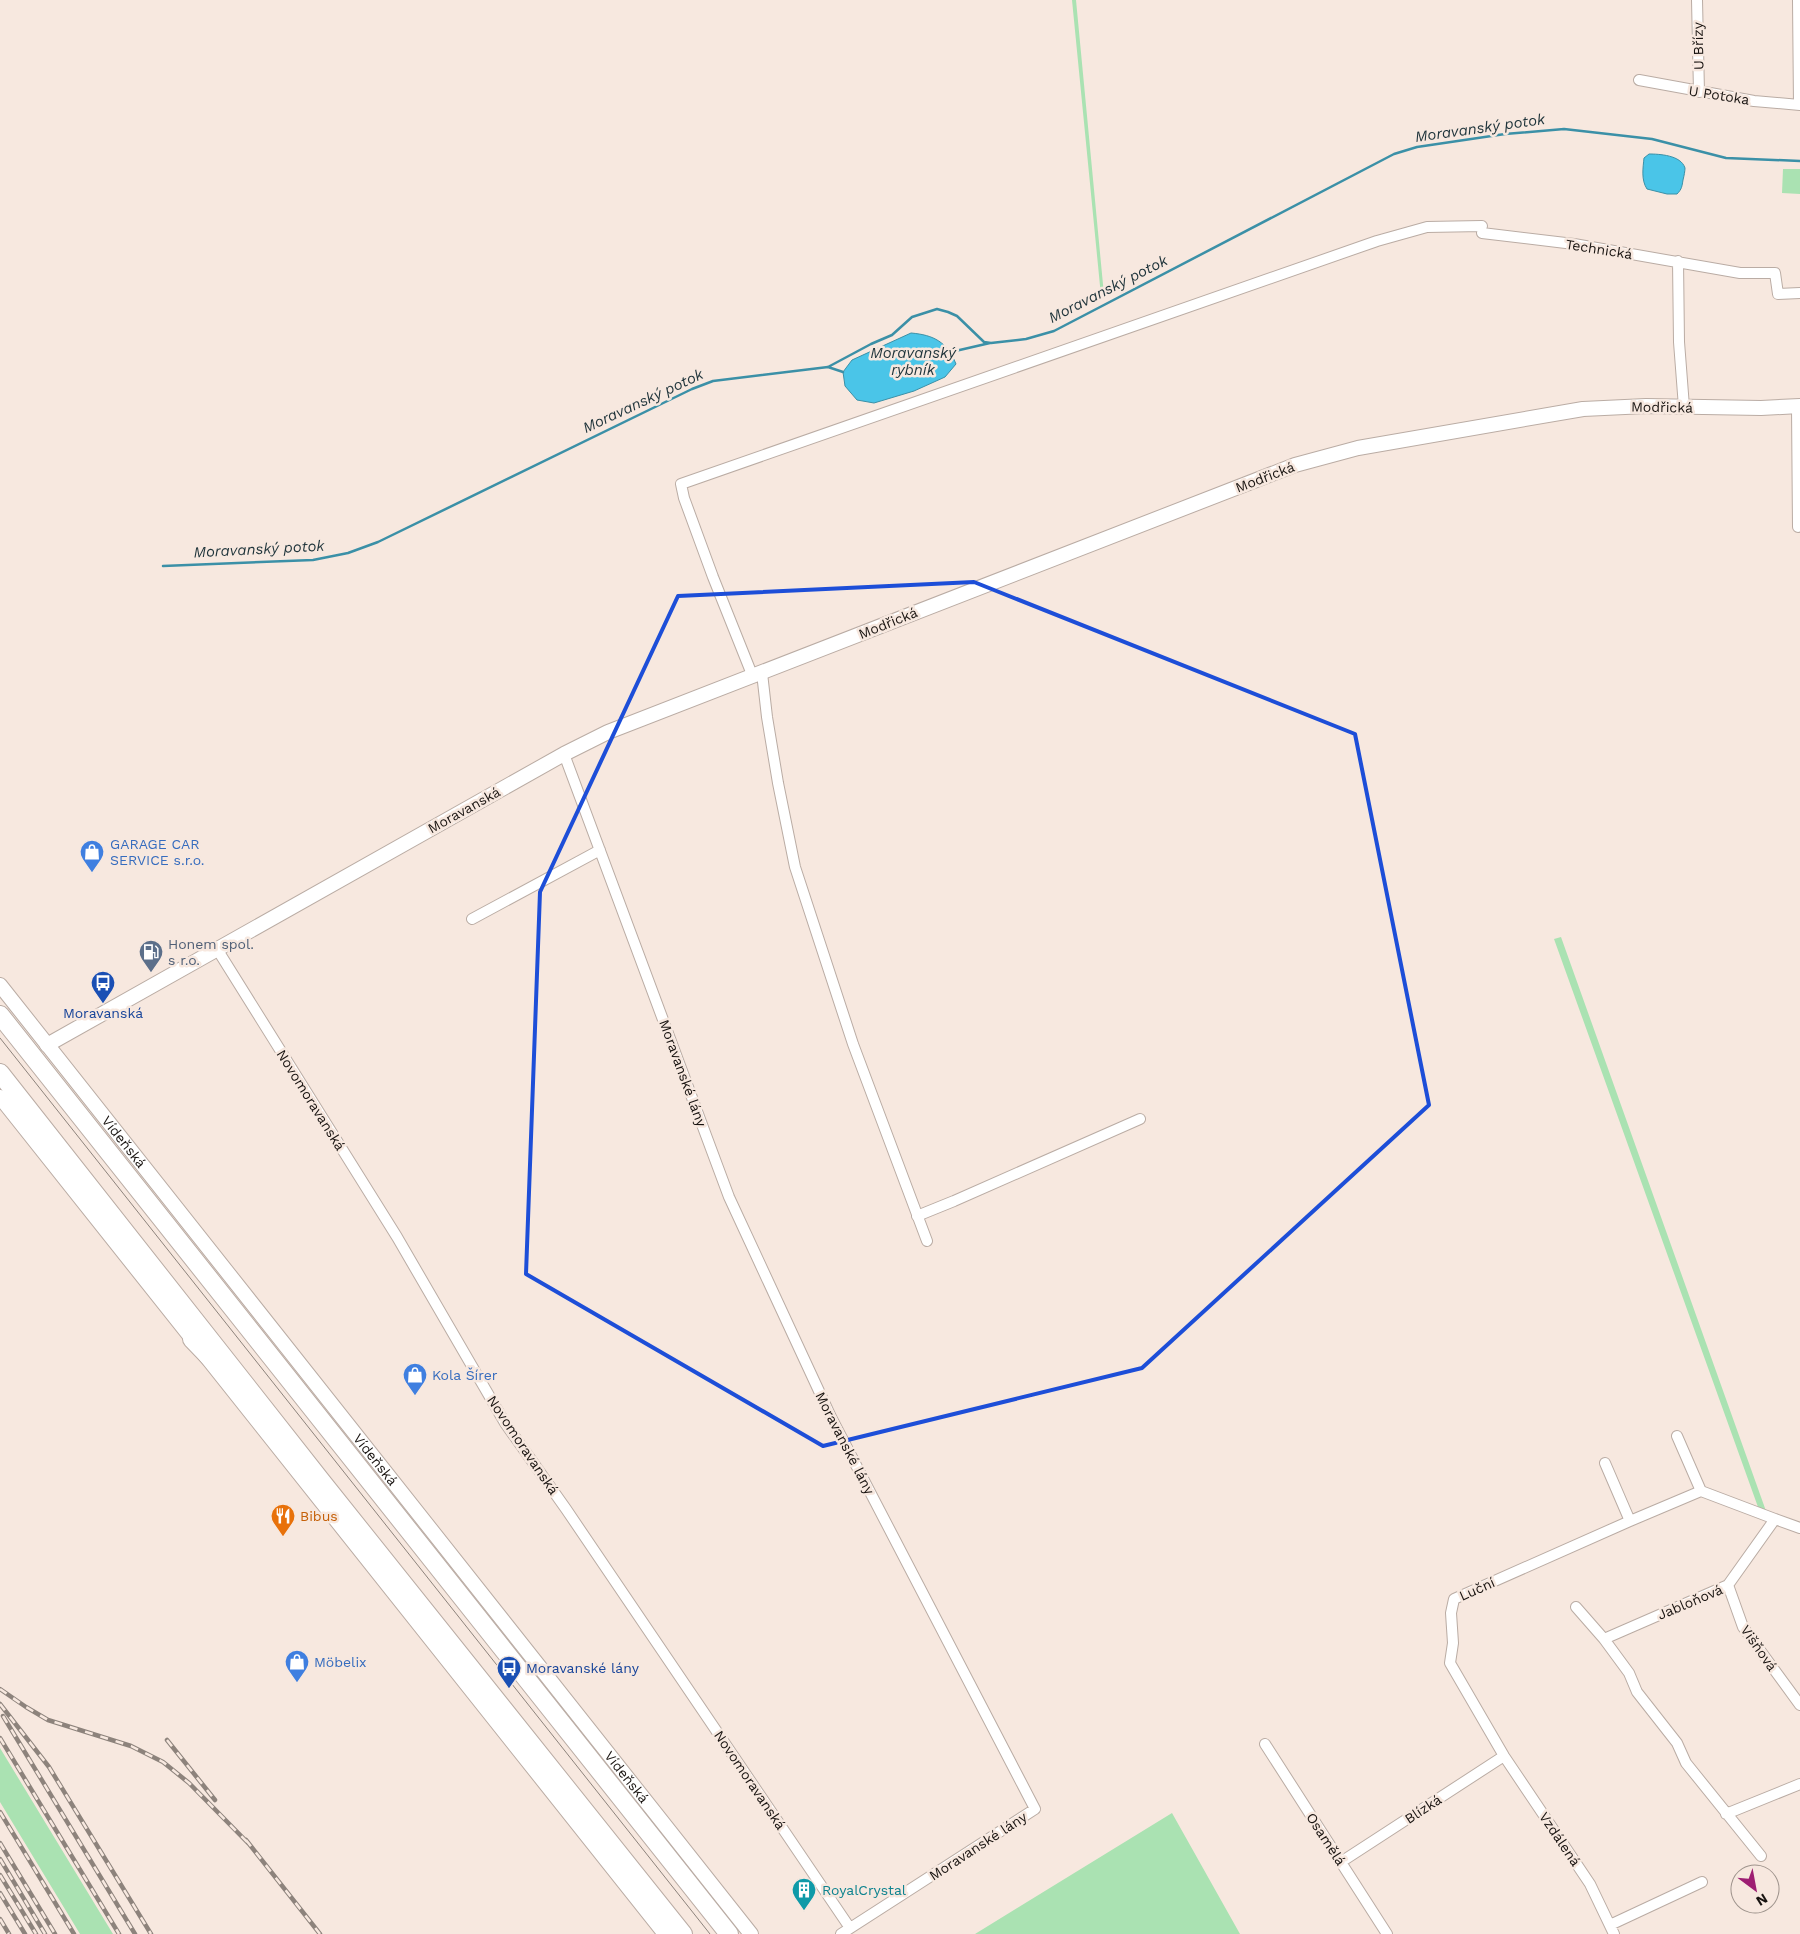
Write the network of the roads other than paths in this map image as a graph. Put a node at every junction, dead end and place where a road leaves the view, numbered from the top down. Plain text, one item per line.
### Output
1 (1697, 0) edge
2 (1798, 0) edge
3 (1639, 80) dead end
4 (1699, 92) junction
5 (1800, 105) edge
6 (1678, 261) junction
7 (1800, 293) edge
8 (1684, 407) junction
9 (1798, 407) edge
10 (1798, 527) dead end
11 (757, 675) junction
12 (564, 754) junction
13 (600, 850) junction
14 (472, 919) dead end
15 (217, 949) junction
16 (0, 986) edge
17 (0, 1015) edge
18 (47, 1045) junction
19 (0, 1073) edge
20 (0, 1097) edge
21 (1140, 1119) dead end
22 (918, 1216) junction
23 (927, 1241) dead end
24 (192, 1339) junction
25 (1677, 1436) dead end
26 (1605, 1464) dead end
27 (322, 1482) junction
28 (1701, 1492) junction
29 (1775, 1519) junction
30 (1630, 1521) junction
31 (1800, 1528) edge
32 (1728, 1585) junction
33 (1576, 1607) dead end
34 (1604, 1639) junction
35 (1800, 1705) edge
36 (1265, 1744) dead end
37 (1504, 1756) junction
38 (1800, 1784) edge
39 (1726, 1814) junction
40 (1761, 1856) dead end
41 (1341, 1862) junction
42 (1702, 1882) dead end
43 (850, 1928) junction
44 (1612, 1929) edge
45 (664, 1934) edge
46 (683, 1934) edge
47 (728, 1934) edge
48 (751, 1934) edge
49 (841, 1934) edge
50 (1387, 1934) edge

1 - 4 street, U Břízy
2 - 5 street
3 - 4 street, U Potoka
4 - 5 street, U Potoka
6 - 7 street, Technická
6 - 8 street
6 - 11 street, Technická
8 - 9 street, Modřická
8 - 11 street, Modřická
9 - 10 street, Modřická
11 - 12 street, Moravanská
11 - 22 street
12 - 13 street, Moravanské lány
12 - 15 street, Moravanská
13 - 14 street
13 - 43 street, Moravanské lány
15 - 18 street, Moravanská
15 - 43 street, Novomoravanská
16 - 18 street, Vídeňská
17 - 47 highway, Vídeňská
18 - 48 street, Vídeňská
19 - 27 highway
20 - 24 street
21 - 22 street
22 - 23 street
24 - 27 highway
24 - 45 street
25 - 28 street
26 - 30 street
27 - 46 highway
28 - 29 street
28 - 30 street, Luční
29 - 31 street
29 - 32 street, Jabloňová
30 - 37 street, Luční
32 - 34 street, Jabloňová
32 - 35 street, Višňová
33 - 34 street
34 - 39 street
36 - 41 street, Osamělá
37 - 41 street, Blízká
37 - 44 street, Vzdálená
38 - 39 street
39 - 40 street
41 - 50 street, Osamělá
42 - 44 street, Vzdálená
43 - 49 street, Moravanské lány

